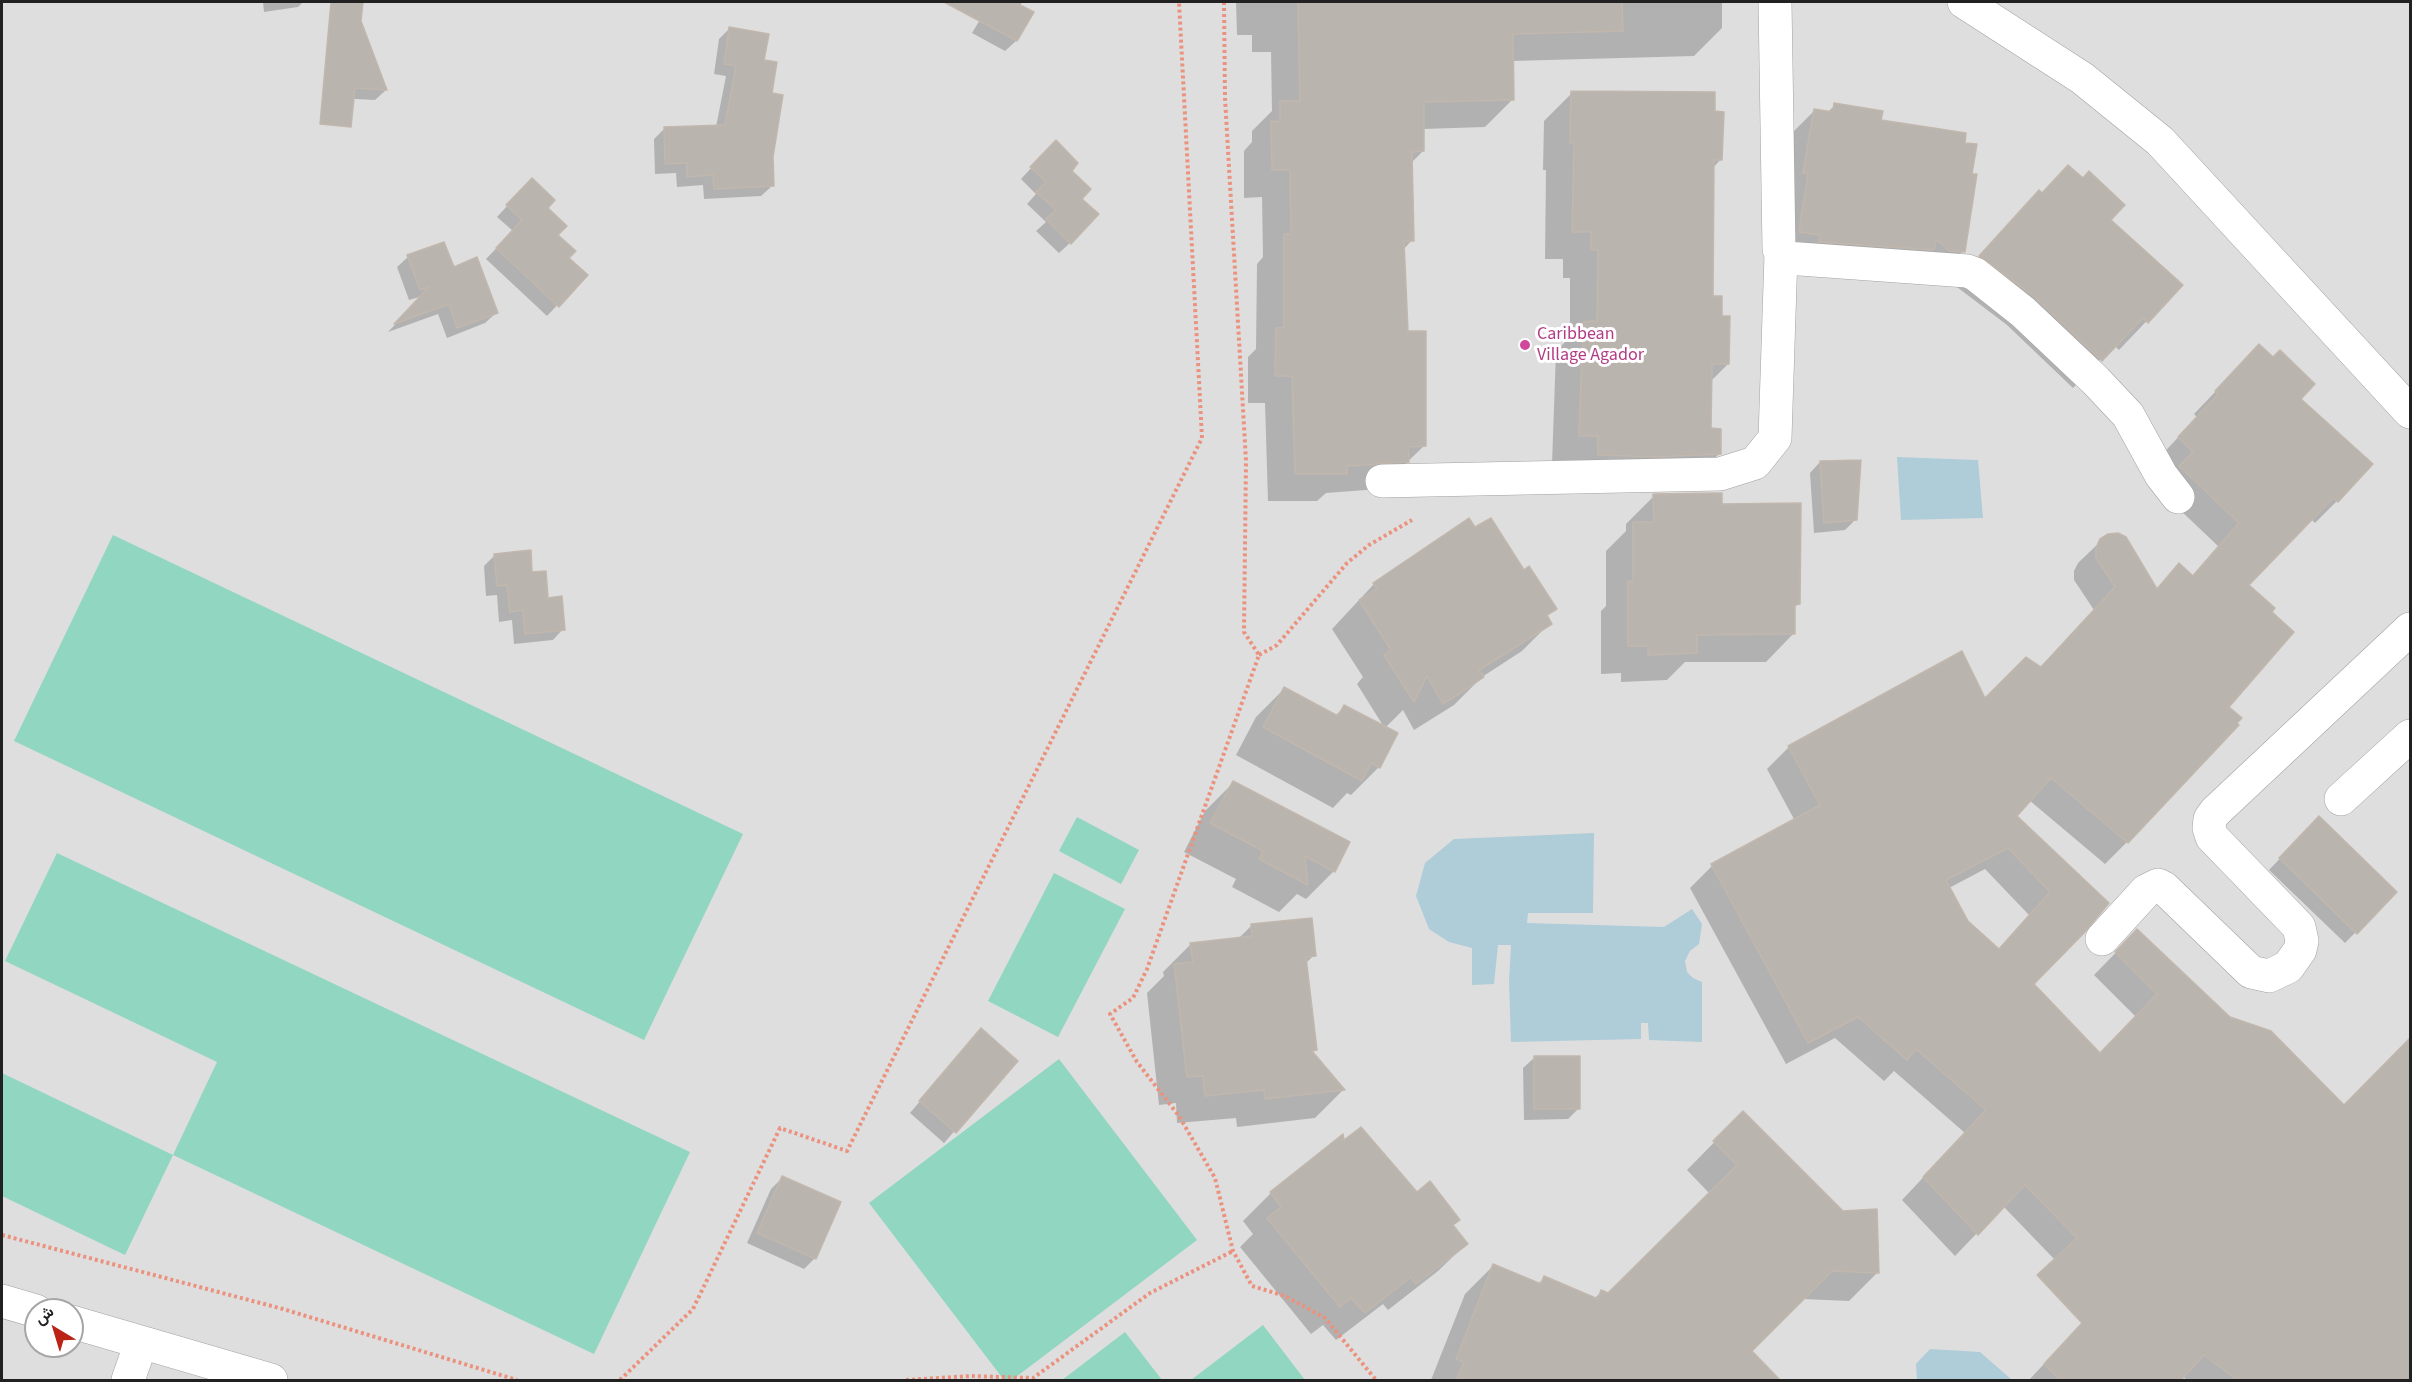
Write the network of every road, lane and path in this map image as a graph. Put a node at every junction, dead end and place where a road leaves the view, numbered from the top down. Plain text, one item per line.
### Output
1 (1179, 2) edge
2 (1224, 2) edge
3 (1775, 2) edge
4 (1964, 2) edge
5 (1781, 254) junction
6 (2410, 411) edge
7 (1382, 481) dead end
8 (2178, 497) dead end
9 (1417, 518) dead end
10 (2410, 629) edge
11 (1259, 655) junction
12 (2410, 736) edge
13 (2341, 799) dead end
14 (2102, 939) dead end
15 (2, 1235) edge
16 (1233, 1251) junction
17 (2, 1301) edge
18 (24, 1307) edge
19 (84, 1326) edge
20 (141, 1343) junction
21 (128, 1380) edge
22 (271, 1380) edge
23 (517, 1380) edge
24 (620, 1380) edge
25 (906, 1380) edge
26 (1376, 1380) edge

1 - 24 path
2 - 11 path
3 - 5 street
4 - 6 street
5 - 7 street
5 - 8 street
9 - 11 path
10 - 14 street
11 - 16 path
12 - 13 street
15 - 23 path
16 - 25 path
16 - 26 path
17 - 18 street
19 - 20 street
20 - 21 street
20 - 22 street

